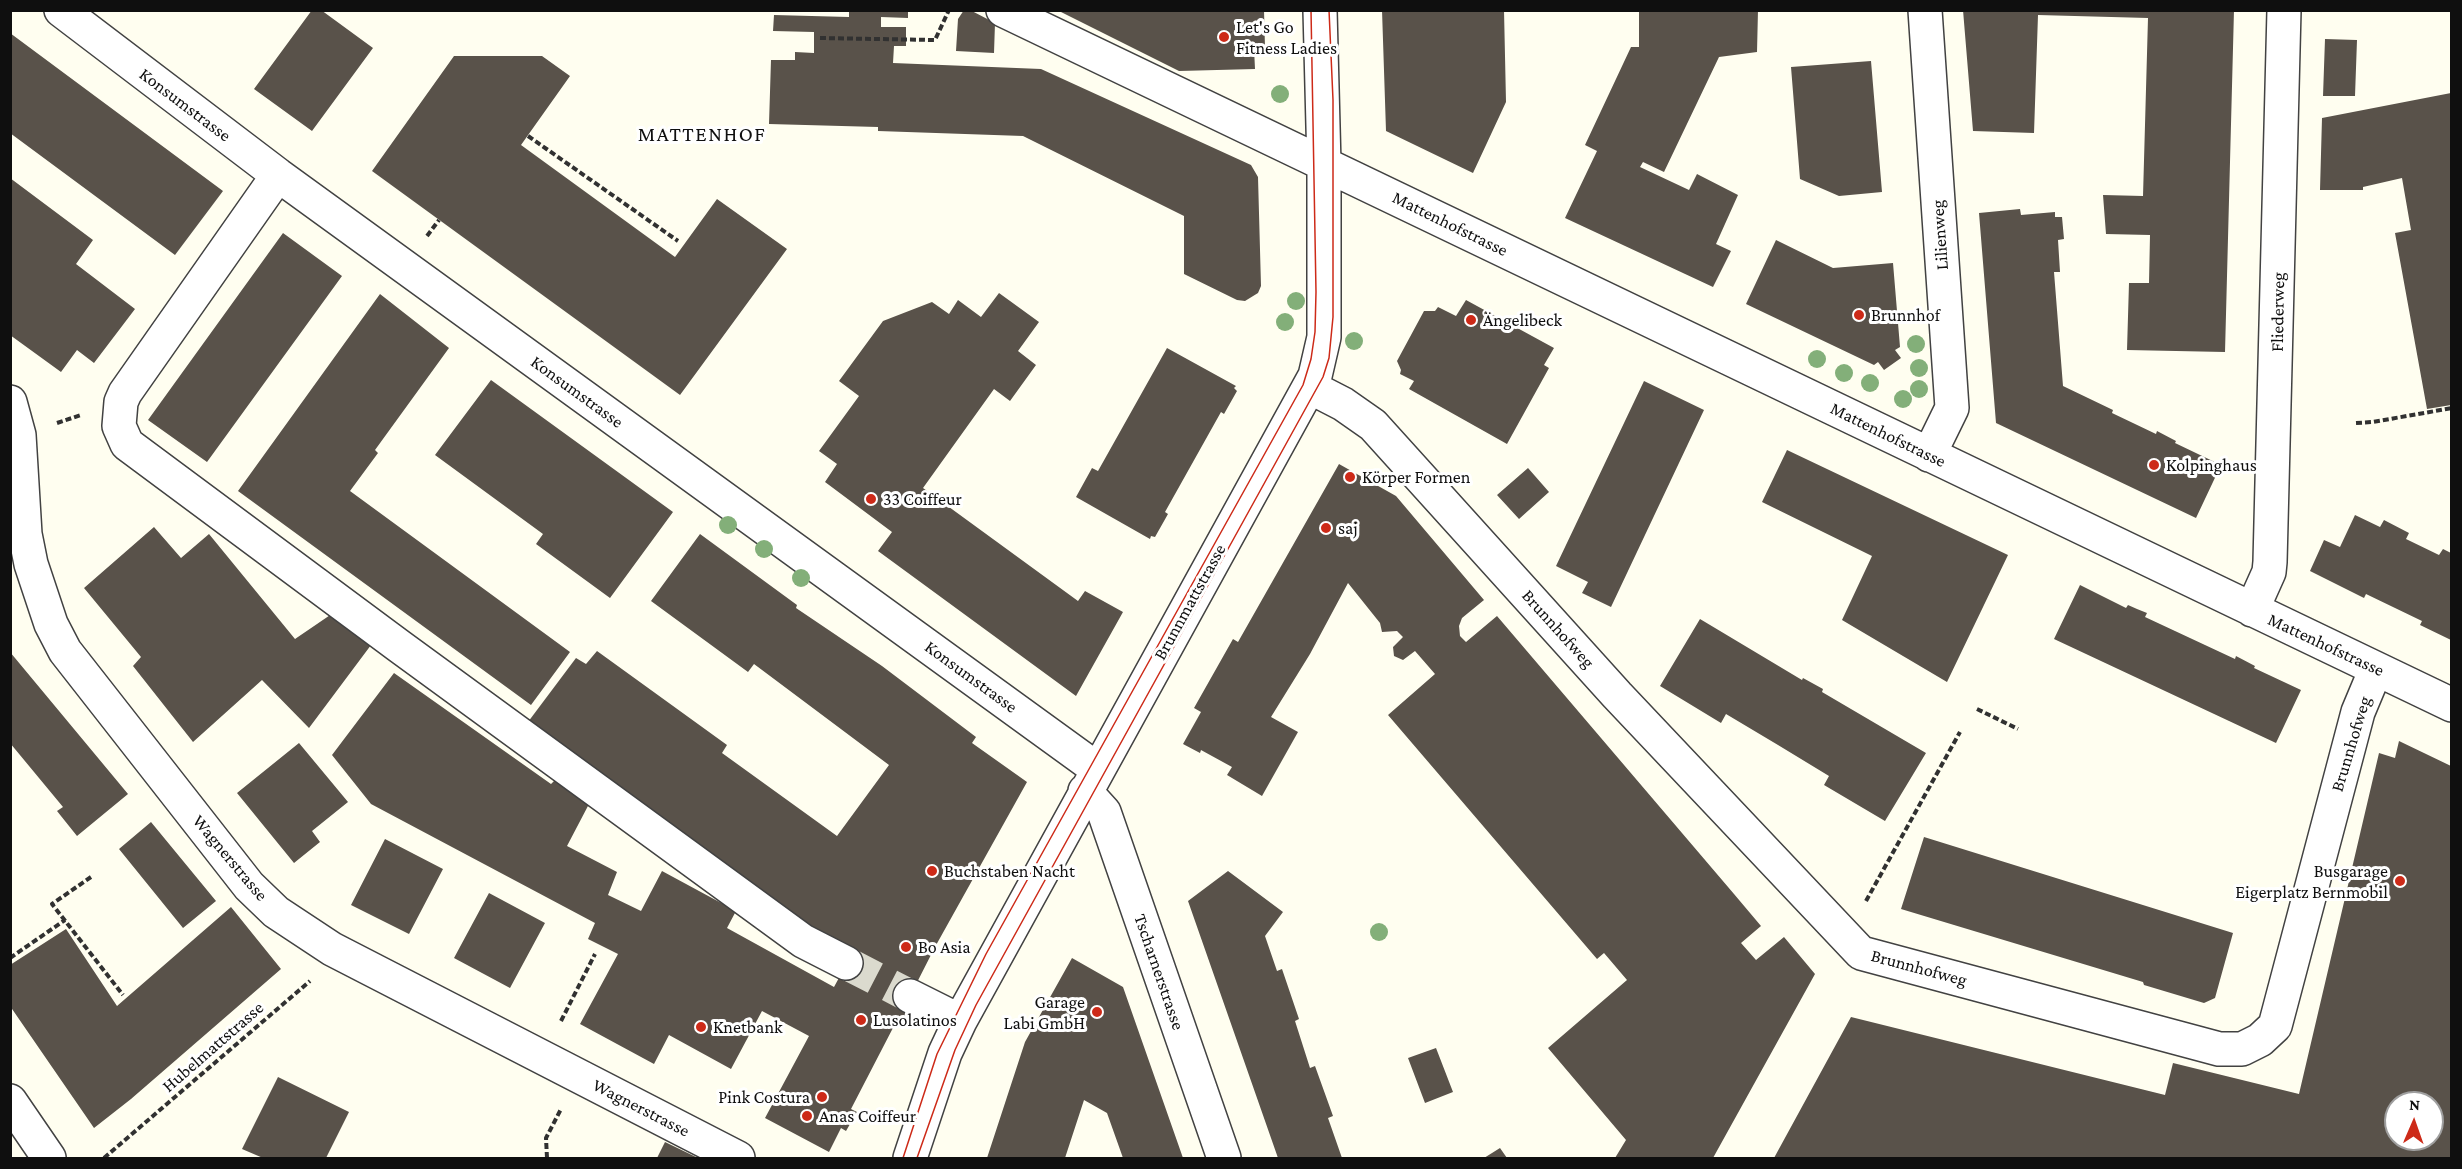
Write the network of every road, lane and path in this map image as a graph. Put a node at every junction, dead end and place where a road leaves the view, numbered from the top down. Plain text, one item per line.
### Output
1 (61, 10) edge
2 (949, 10) edge
3 (1004, 10) edge
4 (1320, 10) edge
5 (1925, 10) edge
6 (2284, 10) edge
7 (820, 38) dead end
8 (528, 136) dead end
9 (1324, 165) junction
10 (278, 175) junction
11 (678, 241) dead end
12 (1310, 387) junction
13 (10, 402) edge
14 (2451, 408) edge
15 (78, 418) dead end
16 (2356, 423) dead end
17 (49, 425) dead end
18 (1929, 455) junction
19 (2252, 610) junction
20 (2376, 669) junction
21 (2451, 705) edge
22 (1977, 710) dead end
23 (2018, 729) dead end
24 (1960, 732) dead end
25 (1091, 780) junction
26 (91, 877) dead end
27 (65, 920) junction
28 (1848, 939) junction
29 (332, 949) junction
30 (595, 954) dead end
31 (10, 958) edge
32 (846, 963) tunnel mouth
33 (123, 995) dead end
34 (910, 996) tunnel mouth
35 (960, 1021) junction
36 (568, 1024) dead end
37 (579, 1076) junction
38 (10, 1101) edge
39 (49, 1158) edge
40 (104, 1158) edge
41 (547, 1158) edge
42 (738, 1158) edge
43 (910, 1158) edge
44 (1224, 1158) edge

1 - 10 street, Konsumstrasse
2 - 7 path
3 - 9 street, Mattenhofstrasse
4 - 9 street, Brunnmattstrasse
5 - 18 street, Lilienweg
6 - 19 street, Fliederweg
8 - 11 path
9 - 12 street, Brunnmattstrasse
9 - 18 street, Mattenhofstrasse
10 - 25 street, Konsumstrasse
10 - 32 street
12 - 25 street, Brunnmattstrasse
12 - 28 street, Brunnhofweg
13 - 29 street, Wagnerstrasse
14 - 16 path
15 - 17 path
18 - 19 street, Mattenhofstrasse
19 - 20 street, Mattenhofstrasse
20 - 21 street, Mattenhofstrasse
20 - 28 street, Brunnhofweg
22 - 23 path
24 - 28 path
25 - 35 street, Brunnmattstrasse
25 - 44 street, Tscharnerstrasse
26 - 27 path
27 - 31 path
27 - 33 path
29 - 37 street, Wagnerstrasse
29 - 40 path, Hubelmattstrasse
30 - 36 path
34 - 35 street
35 - 43 street, Brunnmattstrasse
37 - 41 path
37 - 42 street, Wagnerstrasse
38 - 39 street

